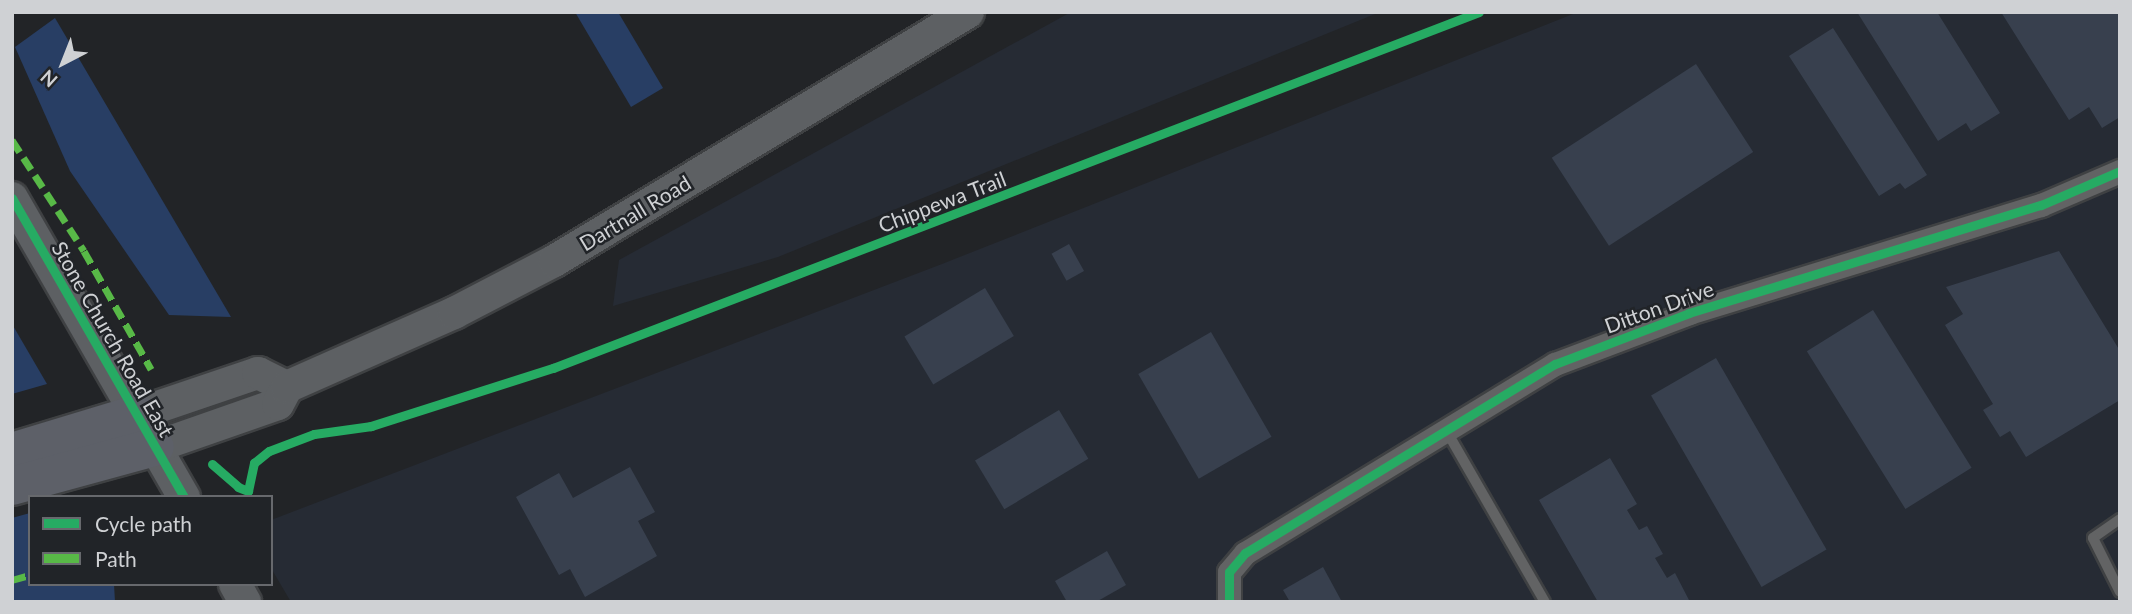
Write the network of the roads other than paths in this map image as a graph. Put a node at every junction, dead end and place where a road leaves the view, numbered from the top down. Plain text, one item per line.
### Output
1 (968, 12) edge
2 (2120, 171) edge
3 (12, 198) edge
4 (287, 387) junction
5 (137, 414) junction
6 (1446, 430) junction
7 (155, 447) junction
8 (12, 452) edge
9 (12, 486) edge
10 (183, 495) edge
11 (2120, 519) edge
12 (236, 586) edge
13 (2120, 592) edge
14 (245, 602) edge
15 (1229, 602) edge
16 (1545, 602) edge

1 - 4 street, Dartnall Road
2 - 6 street, Ditton Drive
3 - 5 street, Stone Church Road East
4 - 5 street
4 - 7 street, Dartnall Road
5 - 7 street, Stone Church Road East
5 - 8 highway
6 - 15 street, Ditton Drive
6 - 16 lane
7 - 9 highway
7 - 10 street, Stone Church Road East
11 - 13 lane
12 - 14 street

